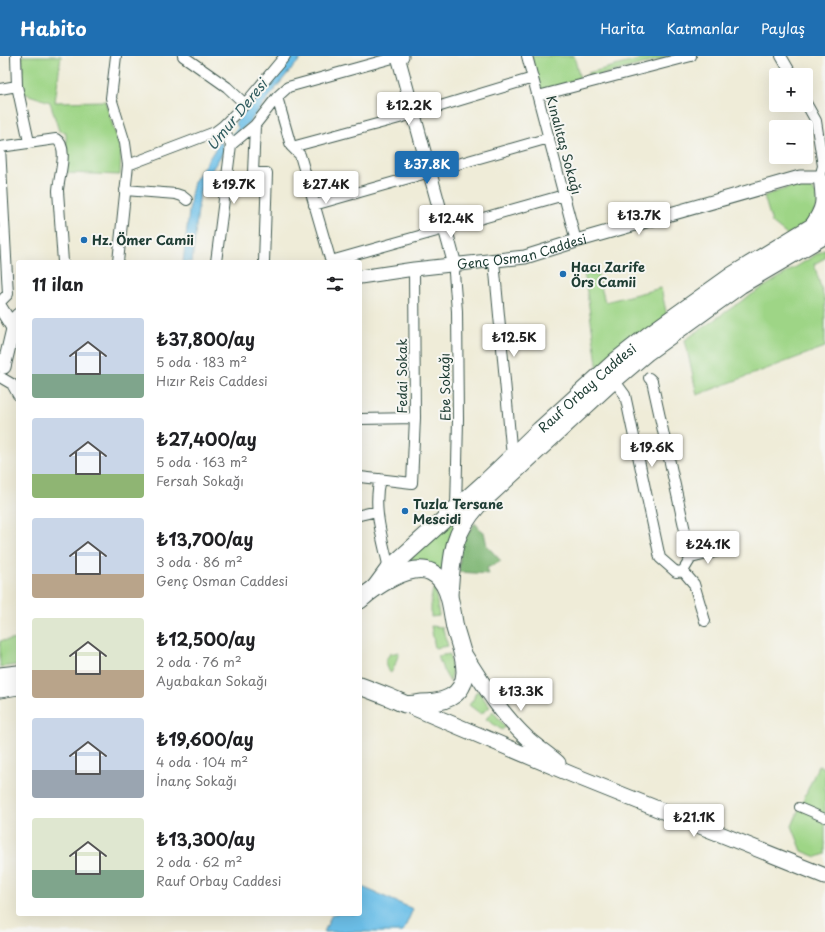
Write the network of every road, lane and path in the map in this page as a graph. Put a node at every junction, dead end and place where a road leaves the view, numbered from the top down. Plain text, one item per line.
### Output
1 (16, 56) edge
2 (116, 56) edge
3 (183, 56) edge
4 (285, 56) edge
5 (401, 56) edge
6 (527, 56) edge
7 (691, 56) edge
8 (781, 56) edge
9 (788, 68) edge
10 (533, 78) junction
11 (17, 86) junction
12 (0, 89) edge
13 (538, 96) junction
14 (277, 97) junction
15 (245, 104) junction
16 (811, 112) edge
17 (414, 114) junction
18 (255, 125) junction
19 (224, 129) junction
20 (549, 138) junction
21 (29, 142) junction
22 (231, 144) junction
23 (0, 147) edge
24 (292, 147) junction
25 (128, 165) junction
26 (430, 172) junction
27 (823, 184) edge
28 (125, 190) junction
29 (564, 195) junction
30 (187, 200) dead end
31 (314, 205) junction
32 (825, 219) edge
33 (446, 229) junction
34 (819, 234) edge
35 (576, 240) junction
36 (63, 260) edge
37 (118, 260) edge
38 (216, 260) edge
39 (264, 260) edge
40 (331, 260) edge
41 (335, 260) edge
42 (494, 261) junction
43 (455, 265) junction
44 (414, 269) junction
45 (362, 277) edge
46 (0, 305) edge
47 (16, 311) edge
48 (16, 318) edge
49 (15, 331) edge
50 (16, 350) edge
51 (1, 373) edge
52 (649, 378) dead end
53 (614, 380) junction
54 (16, 391) edge
55 (415, 418) junction
56 (362, 419) edge
57 (512, 457) junction
58 (362, 477) edge
59 (380, 479) junction
60 (456, 509) junction
61 (377, 511) junction
62 (362, 515) edge
63 (719, 551) dead end
64 (691, 558) junction
65 (389, 569) junction
66 (683, 571) junction
67 (366, 594) edge
68 (449, 595) junction
69 (705, 621) dead end
70 (464, 654) junction
71 (16, 674) edge
72 (0, 676) edge
73 (16, 686) edge
74 (364, 686) edge
75 (0, 689) edge
76 (405, 704) junction
77 (573, 775) junction
78 (799, 807) dead end
79 (825, 818) edge
80 (825, 876) edge

1 - 11 street
2 - 25 street
3 - 15 street
4 - 15 street
5 - 14 street
5 - 17 street
6 - 10 street, Kınalıtaş Sokağı
7 - 13 street
8 - 9 street
10 - 13 street, Kınalıtaş Sokağı
10 - 17 street
11 - 12 street
11 - 21 street
13 - 20 street, Kınalıtaş Sokağı
14 - 18 street
14 - 24 street
15 - 19 street
16 - 27 street
17 - 24 street
17 - 26 street
18 - 22 street
18 - 39 street
19 - 22 street
19 - 25 street
20 - 26 street
20 - 29 street, Kınalıtaş Sokağı
21 - 23 street
21 - 36 street
22 - 38 street
23 - 46 street
24 - 31 street
25 - 28 street
26 - 31 street
26 - 33 street
27 - 34 street
27 - 35 street, Genç Osman Caddesi
28 - 30 street
28 - 37 street
29 - 33 street
29 - 35 street, Kınalıtaş Sokağı
31 - 40 street
32 - 34 main road, Rauf Orbay Caddesi
33 - 41 street
33 - 43 street
34 - 53 main road, Rauf Orbay Caddesi
34 - 57 main road, Rauf Orbay Caddesi
35 - 42 street, Genç Osman Caddesi
42 - 43 street, Genç Osman Caddesi
42 - 57 street
43 - 44 street, Genç Osman Caddesi
43 - 60 street, Ebe Sokağı
44 - 45 street, Genç Osman Caddesi
44 - 55 street, Fedai Sokak
46 - 47 street
46 - 49 street
48 - 49 street
49 - 51 street
50 - 51 street
51 - 54 street
52 - 64 street
53 - 66 street
53 - 68 main road, Rauf Orbay Caddesi
55 - 56 street
55 - 59 street, Fedai Sokak
57 - 60 main road, Rauf Orbay Caddesi
58 - 59 street
59 - 61 street
60 - 65 main road, Rauf Orbay Caddesi
61 - 62 street
61 - 65 street
63 - 64 street
64 - 66 street
65 - 67 main road, Rauf Orbay Caddesi
66 - 69 street
67 - 68 main road, Rauf Orbay Caddesi
68 - 70 main road, Rauf Orbay Caddesi
70 - 76 main road, Rauf Orbay Caddesi
70 - 77 main road
71 - 72 main road
73 - 75 main road
74 - 76 main road, Rauf Orbay Caddesi
76 - 77 main road
77 - 80 main road
78 - 79 street

